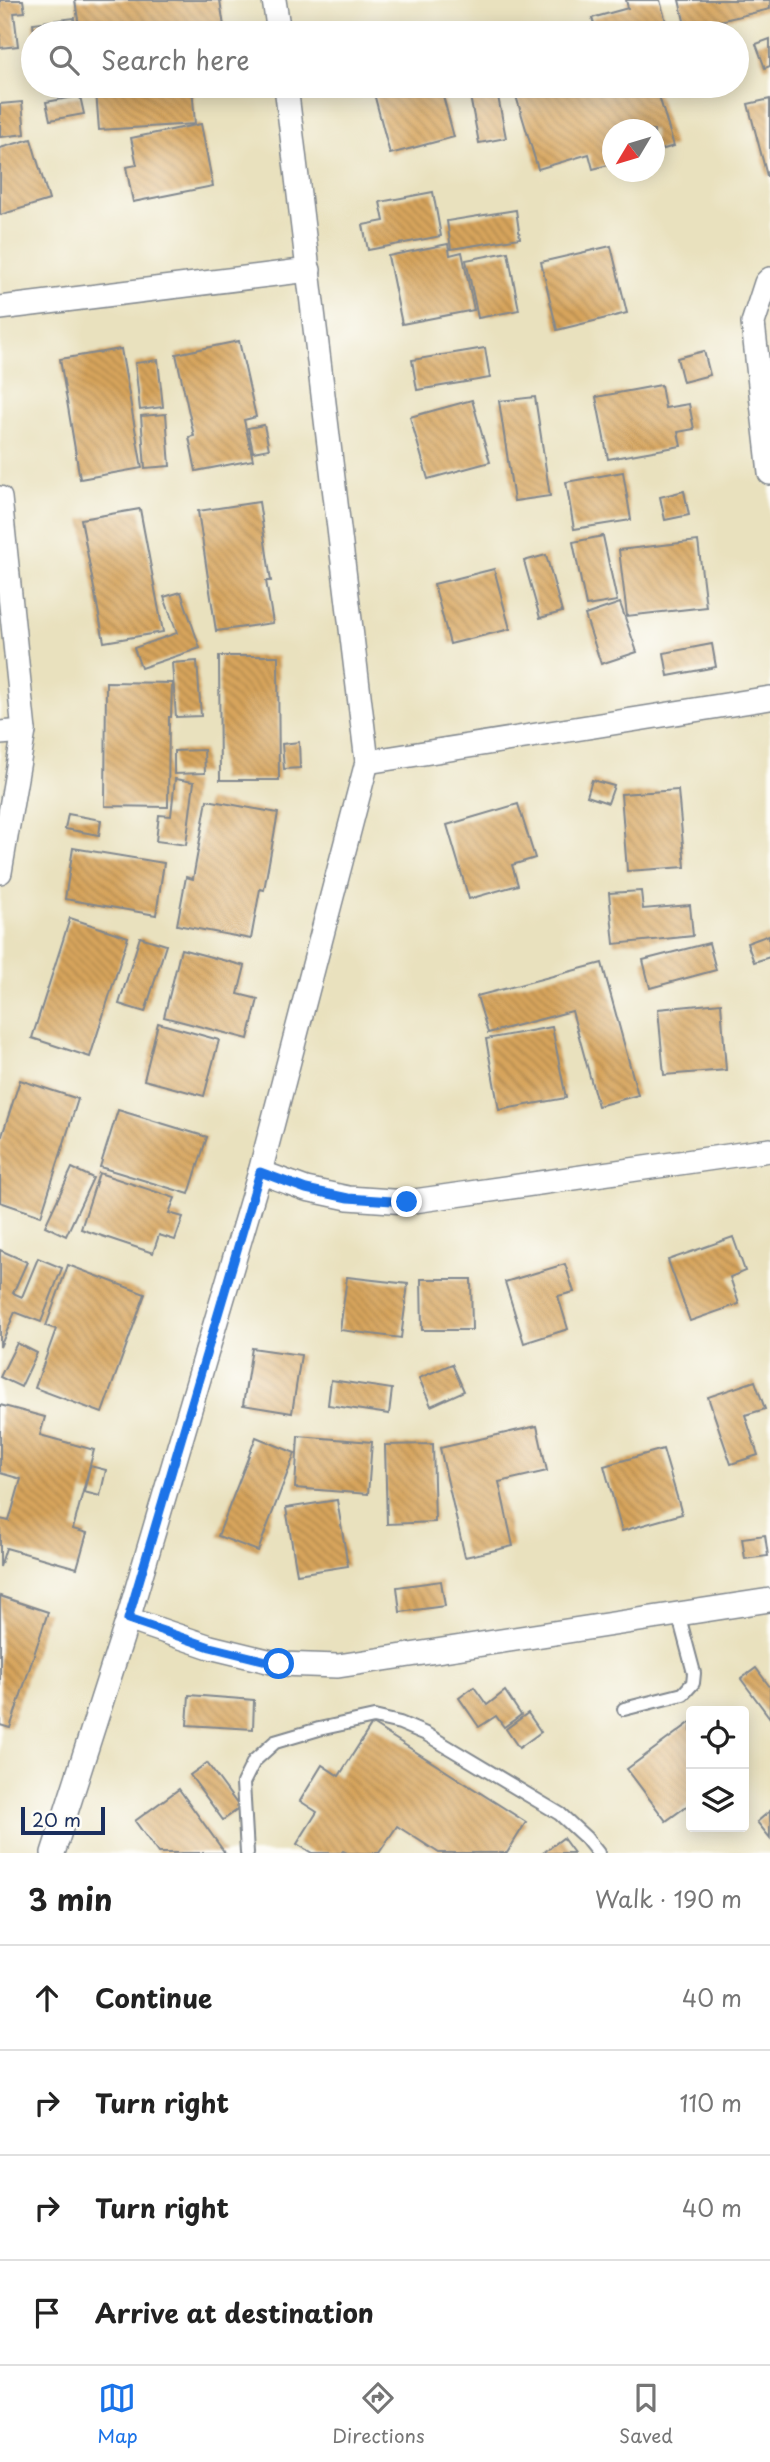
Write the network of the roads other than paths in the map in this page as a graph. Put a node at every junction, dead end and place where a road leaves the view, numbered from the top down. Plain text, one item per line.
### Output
1 (274, 0) edge
2 (277, 21) edge
3 (288, 98) edge
4 (309, 270) junction
5 (770, 279) edge
6 (0, 308) edge
7 (770, 473) edge
8 (0, 498) edge
9 (770, 698) edge
10 (24, 731) junction
11 (0, 733) edge
12 (367, 762) junction
13 (0, 872) edge
14 (770, 1150) edge
15 (260, 1172) junction
16 (770, 1600) edge
17 (678, 1613) junction
18 (128, 1619) junction
19 (624, 1709) dead end
20 (53, 1853) edge
21 (247, 1853) edge
22 (597, 1853) edge

1 - 2 street
3 - 4 street
4 - 6 street
4 - 12 street
5 - 7 street
8 - 10 street
9 - 12 street
10 - 11 street
10 - 13 street
12 - 15 street
14 - 15 street
15 - 18 street
16 - 17 street
17 - 18 street
17 - 19 lane
18 - 20 street
21 - 22 lane

